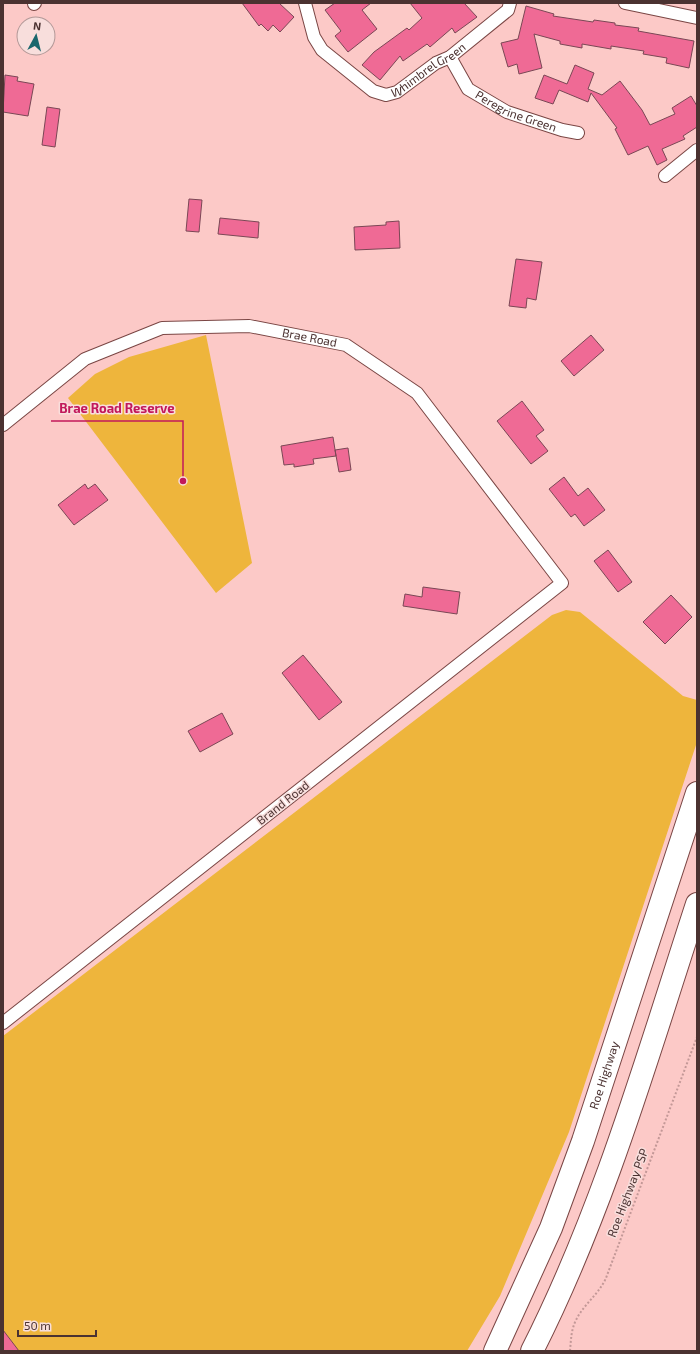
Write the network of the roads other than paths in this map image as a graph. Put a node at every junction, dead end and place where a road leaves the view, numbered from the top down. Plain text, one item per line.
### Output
1 (304, 3) edge
2 (510, 3) edge
3 (625, 3) edge
4 (697, 18) edge
5 (450, 57) junction
6 (578, 133) dead end
7 (697, 150) edge
8 (665, 176) dead end
9 (3, 426) edge
10 (562, 583) joint
11 (697, 793) edge
12 (697, 904) edge
13 (3, 1023) edge
14 (495, 1351) edge
15 (532, 1351) edge

1 - 5 street, Whimbrel Green
2 - 5 street, Whimbrel Green
3 - 4 street
5 - 6 street, Peregrine Green
7 - 8 street
9 - 10 street, Brae Road
10 - 13 street, Brand Road
11 - 14 highway, Roe Highway
12 - 15 highway

